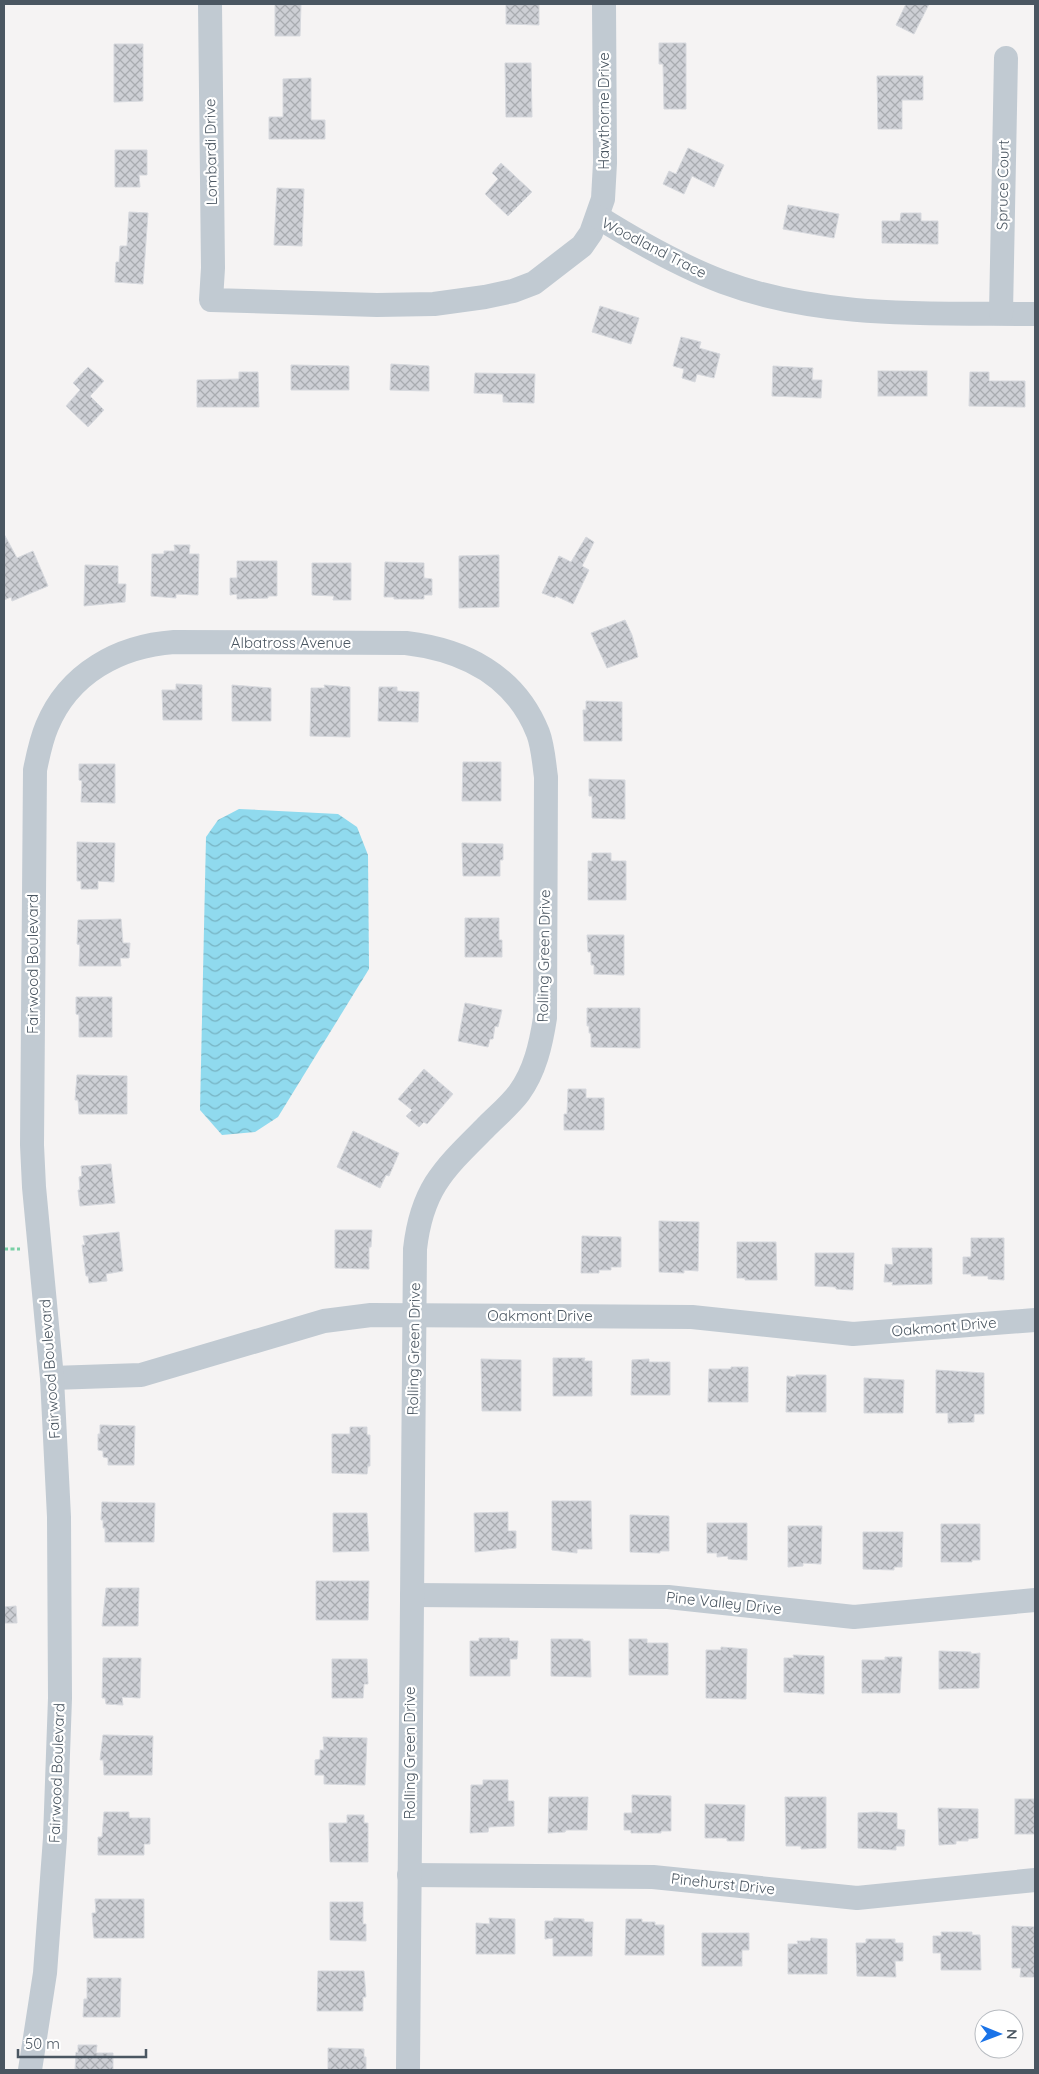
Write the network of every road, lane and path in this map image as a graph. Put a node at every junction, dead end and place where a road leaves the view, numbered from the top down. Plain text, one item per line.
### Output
1 (210, 4) edge
2 (604, 4) edge
3 (1006, 58) dead end
4 (598, 217) junction
5 (211, 300) joint
6 (1001, 313) junction
7 (1035, 314) edge
8 (79, 678) joint
9 (502, 681) joint
10 (414, 1315) junction
11 (1035, 1320) edge
12 (52, 1378) junction
13 (412, 1594) junction
14 (1035, 1600) edge
15 (410, 1875) junction
16 (1035, 1880) edge
17 (30, 2070) edge
18 (408, 2070) edge

1 - 5 street, Lombardi Drive
2 - 4 street, Hawthorne Drive
3 - 6 street, Spruce Court
4 - 5 street, Woodland Trace
4 - 6 street, Woodland Trace
6 - 7 street, Woodland Trace
8 - 9 street, Albatross Avenue
8 - 12 street, Fairwood Boulevard
9 - 10 street, Rolling Green Drive
10 - 11 street, Oakmont Drive
10 - 12 street, Oakmont Drive
10 - 13 street, Rolling Green Drive
12 - 17 street, Fairwood Boulevard
13 - 14 street, Pine Valley Drive
13 - 15 street, Rolling Green Drive
15 - 16 street, Pinehurst Drive
15 - 18 street, Rolling Green Drive

